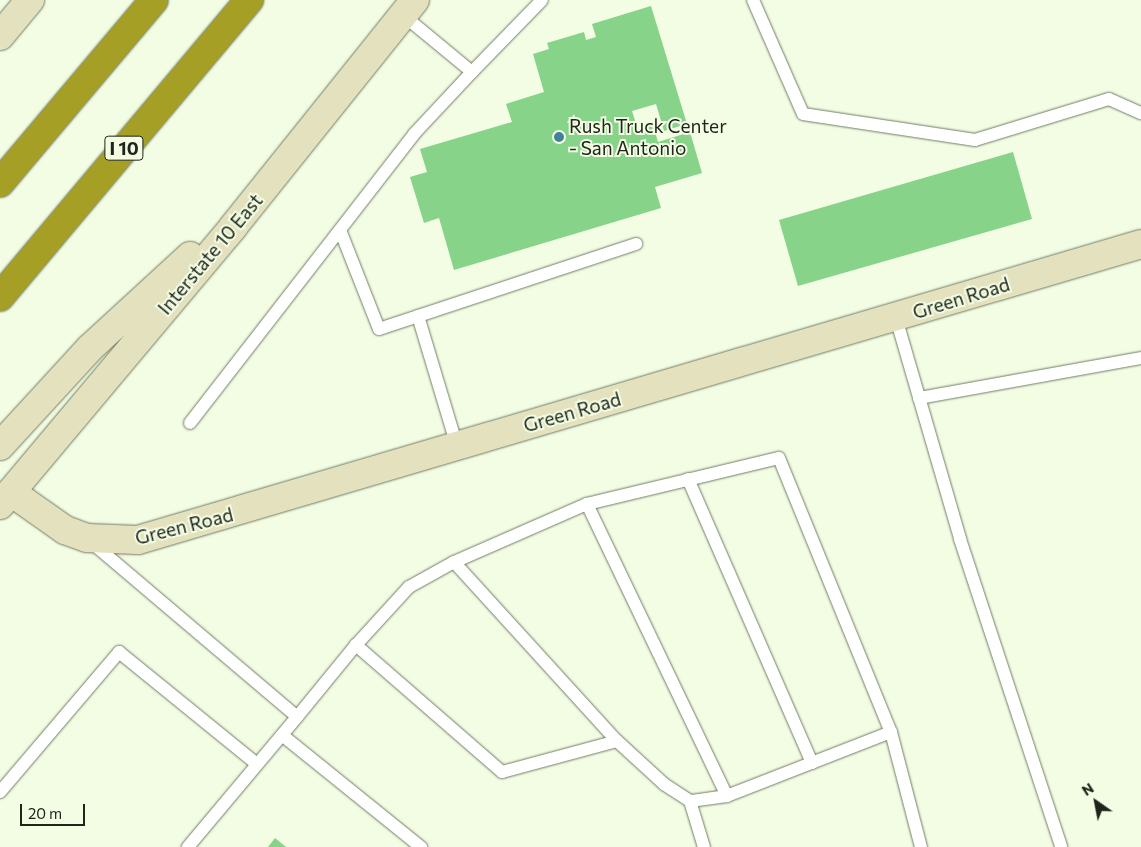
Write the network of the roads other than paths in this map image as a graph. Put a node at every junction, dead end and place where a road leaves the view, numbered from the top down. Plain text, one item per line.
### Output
1 (30, 0) edge
2 (154, 0) edge
3 (249, 0) edge
4 (542, 0) edge
5 (753, 0) edge
6 (409, 8) edge
7 (0, 36) edge
8 (472, 72) junction
9 (1141, 113) edge
10 (0, 183) edge
11 (267, 186) junction
12 (340, 230) junction
13 (636, 244) dead end
14 (1141, 244) edge
15 (0, 297) edge
16 (418, 316) junction
17 (896, 318) junction
18 (1141, 358) edge
19 (919, 398) junction
20 (190, 422) dead end
21 (0, 446) edge
22 (458, 446) junction
23 (688, 479) junction
24 (6, 498) edge
25 (587, 504) junction
26 (87, 538) junction
27 (454, 562) junction
28 (356, 645) junction
29 (297, 717) junction
30 (891, 732) junction
31 (282, 735) junction
32 (617, 741) junction
33 (812, 763) junction
34 (257, 764) junction
35 (0, 792) edge
36 (727, 796) junction
37 (690, 801) junction
38 (188, 847) edge
39 (421, 847) edge
40 (704, 847) edge
41 (921, 847) edge
42 (1061, 847) edge

1 - 7 street
2 - 10 highway
3 - 15 highway, I 10
4 - 8 lane
5 - 9 lane
6 - 8 lane
6 - 11 street, Interstate 10 East
8 - 12 lane
11 - 21 street
11 - 24 street, Interstate 10 East
12 - 16 lane
12 - 20 lane
13 - 16 lane
14 - 17 street, Green Road
16 - 22 lane
17 - 19 lane
17 - 22 street, Green Road
18 - 19 lane
19 - 42 lane
22 - 26 street, Green Road
23 - 25 lane
23 - 30 lane
23 - 33 lane
24 - 26 street, Green Road
25 - 27 lane
25 - 36 lane
26 - 29 lane
27 - 28 lane
27 - 32 lane
28 - 29 lane
28 - 32 lane
29 - 31 lane
30 - 33 lane
30 - 41 lane
31 - 34 lane
31 - 39 lane
32 - 37 lane
33 - 36 lane
34 - 35 lane
34 - 38 lane
36 - 37 lane
37 - 40 lane

